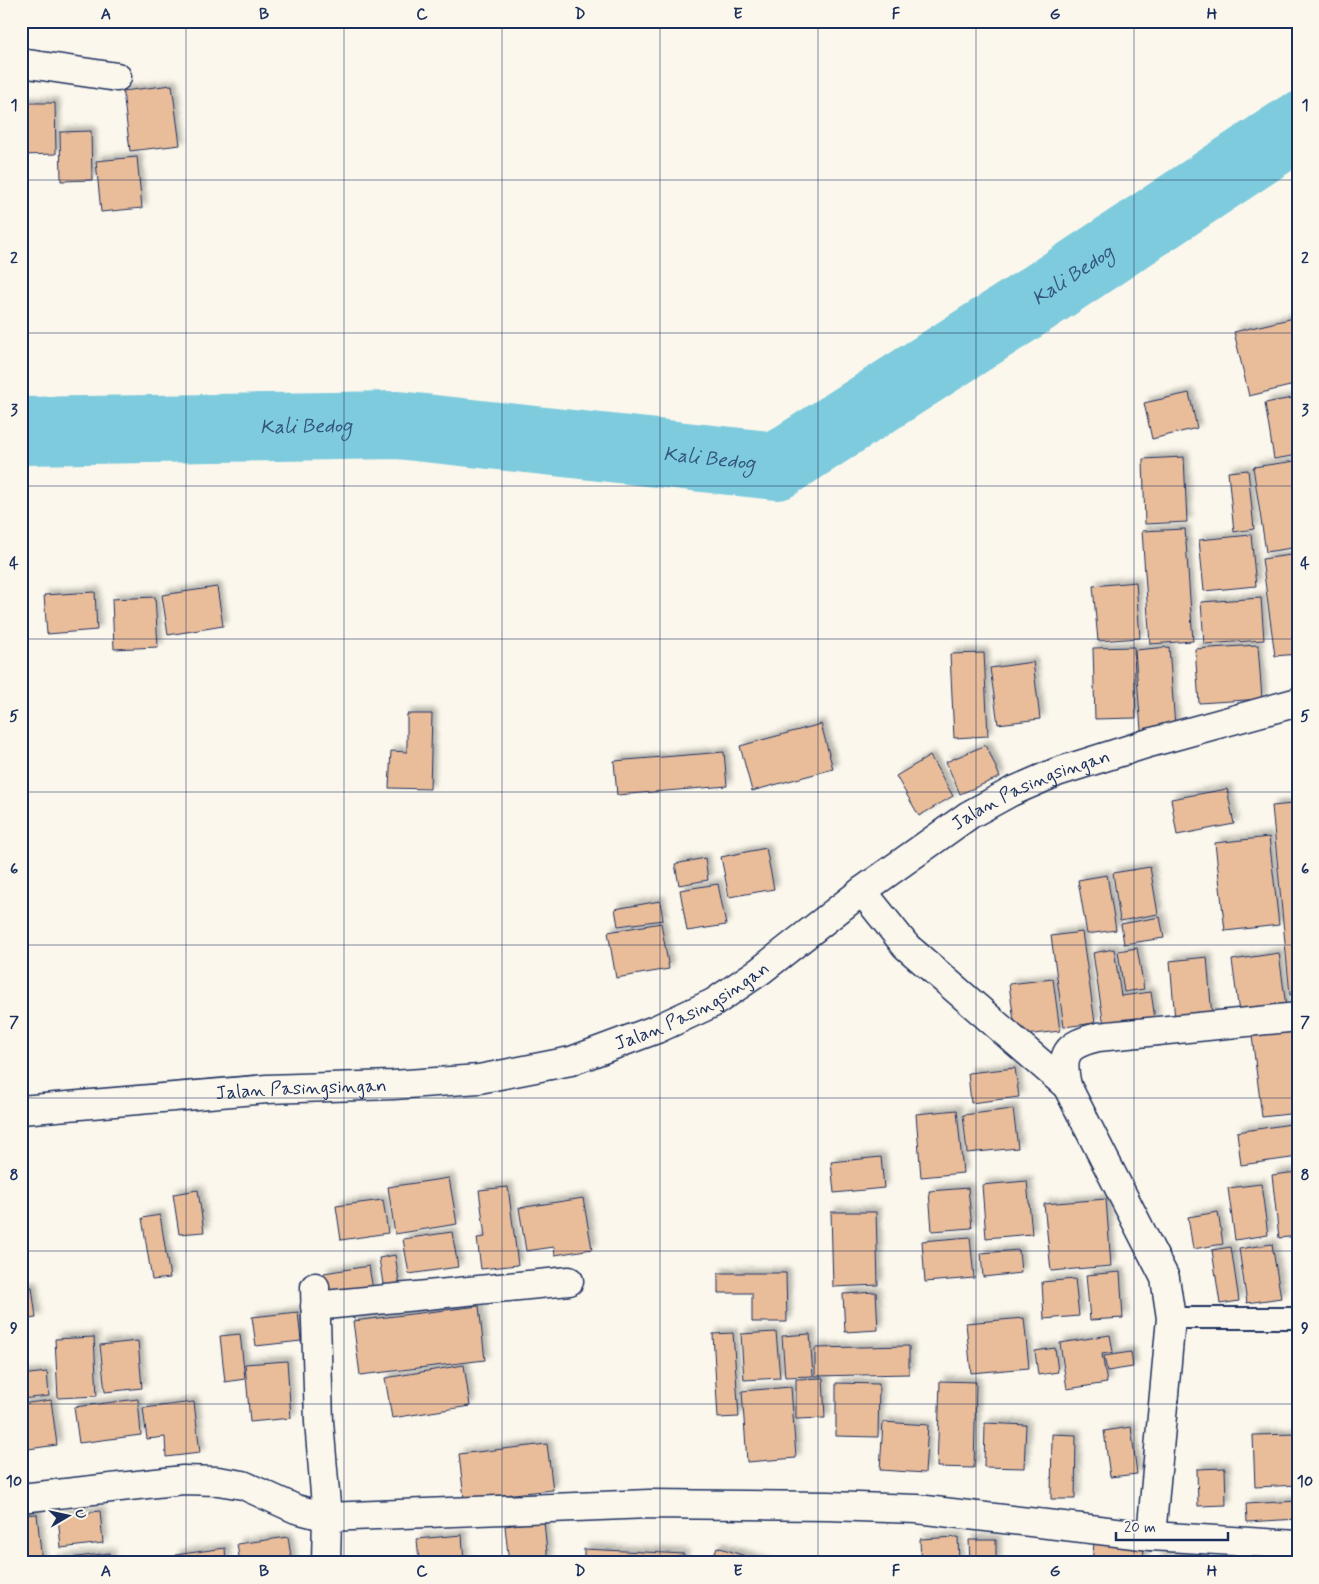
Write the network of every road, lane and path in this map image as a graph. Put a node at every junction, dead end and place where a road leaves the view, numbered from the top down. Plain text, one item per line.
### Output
1 (21, 63) edge
2 (118, 77) dead end
3 (1298, 702) edge
4 (867, 898) junction
5 (1298, 1017) edge
6 (1067, 1086) junction
7 (21, 1110) edge
8 (569, 1281) dead end
9 (1170, 1318) junction
10 (1298, 1318) edge
11 (21, 1498) edge
12 (327, 1517) junction
13 (1151, 1536) junction
14 (1298, 1544) edge
15 (326, 1563) edge

1 - 2 street
3 - 4 street, Jalan Pasingsingan
4 - 6 street
4 - 7 street, Jalan Pasingsingan
5 - 6 street
6 - 9 street
8 - 12 street
9 - 10 lane
9 - 13 street
11 - 12 street
12 - 13 street
12 - 15 street
13 - 14 street

